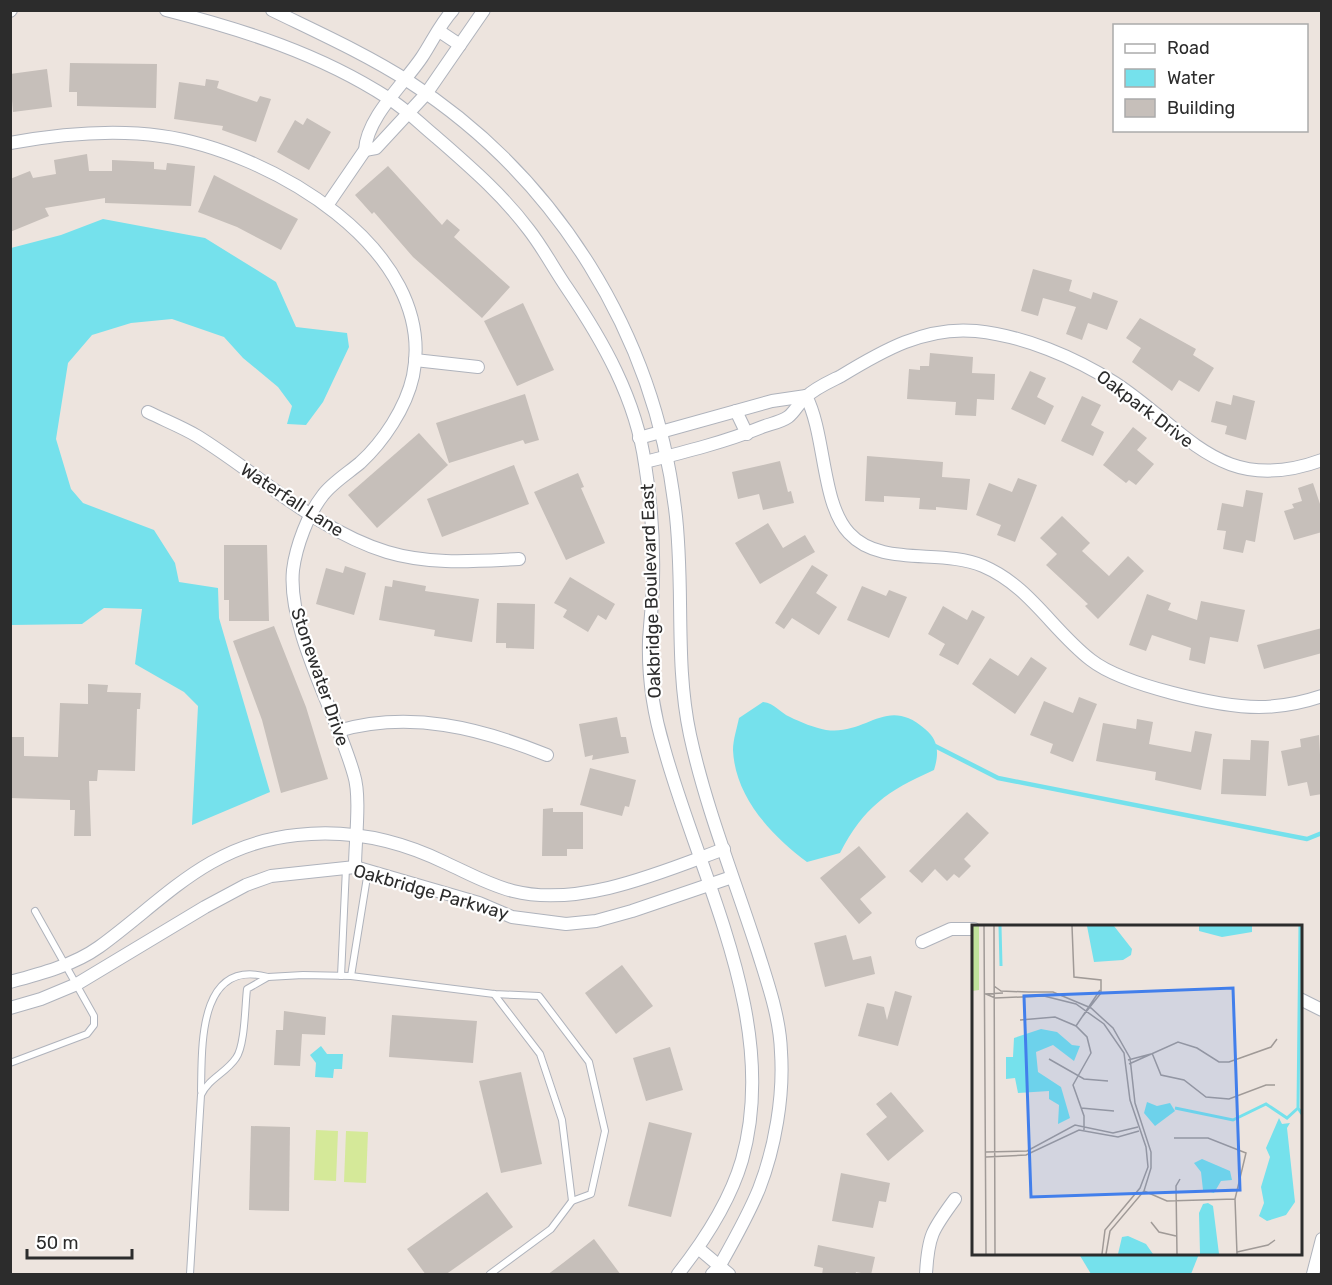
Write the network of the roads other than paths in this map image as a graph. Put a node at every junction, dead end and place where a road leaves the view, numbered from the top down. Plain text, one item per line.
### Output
1 (272, 10) edge
2 (453, 10) edge
3 (484, 10) edge
4 (174, 11) edge
5 (439, 31) junction
6 (460, 45) junction
7 (406, 80) junction
8 (426, 94) junction
9 (389, 98) junction
10 (408, 112) junction
11 (10, 143) edge
12 (366, 150) junction
13 (328, 204) junction
14 (415, 360) junction
15 (477, 367) dead end
16 (806, 396) junction
17 (736, 411) junction
18 (148, 412) dead end
19 (662, 432) junction
20 (747, 434) junction
21 (639, 438) junction
22 (668, 456) junction
23 (1322, 460) edge
24 (645, 462) junction
25 (312, 514) junction
26 (519, 559) dead end
27 (1322, 696) edge
28 (338, 730) junction
29 (547, 755) dead end
30 (355, 836) junction
31 (724, 849) junction
32 (699, 858) junction
33 (351, 867) junction
34 (368, 871) junction
35 (732, 877) junction
36 (708, 886) junction
37 (35, 911) dead end
38 (972, 929) edge
39 (922, 942) dead end
40 (65, 964) junction
41 (268, 976) junction
42 (341, 976) junction
43 (351, 976) junction
44 (10, 982) edge
45 (77, 984) junction
46 (494, 994) junction
47 (1302, 1000) edge
48 (10, 1008) edge
49 (1322, 1010) edge
50 (10, 1064) edge
51 (201, 1095) junction
52 (955, 1199) dead end
53 (572, 1201) junction
54 (1322, 1239) edge
55 (698, 1248) junction
56 (720, 1272) edge
57 (190, 1275) edge
58 (490, 1275) edge
59 (678, 1275) edge
60 (926, 1275) edge
61 (1313, 1275) edge

1 - 7 street, Oakbridge Boulevard East
2 - 5 street
3 - 6 street
4 - 9 street, Oakbridge Boulevard East
5 - 6 street
5 - 7 street
6 - 8 street
7 - 8 street, Oakbridge Boulevard East
7 - 9 street
8 - 10 street
8 - 19 street, Oakbridge Boulevard East
9 - 10 street, Oakbridge Boulevard East
9 - 12 street
10 - 12 street
10 - 21 street, Oakbridge Boulevard East
11 - 13 street, Stonewater Drive
12 - 13 street
13 - 14 street, Stonewater Drive
14 - 15 street
14 - 25 street, Stonewater Drive
16 - 17 street, Oakpark Drive
16 - 20 street, Oakpark Drive
16 - 23 street, Oakpark Drive
16 - 27 street
17 - 19 street, Oakpark Drive
17 - 20 street
18 - 25 street, Waterfall Lane
19 - 21 street, Oakpark Drive
19 - 22 street, Oakbridge Boulevard East
20 - 22 street, Oakpark Drive
21 - 24 street, Oakbridge Boulevard East
22 - 24 street, Oakpark Drive
22 - 31 street, Oakbridge Boulevard East
24 - 32 street, Oakbridge Boulevard East
25 - 26 street, Waterfall Lane
25 - 28 street, Stonewater Drive
28 - 29 street
28 - 30 street, Stonewater Drive
30 - 32 street, Oakbridge Parkway
30 - 33 street, Stonewater Drive
30 - 40 street, Oakbridge Parkway
31 - 32 street, Oakbridge Parkway
31 - 35 street, Oakbridge Boulevard East
32 - 36 street, Oakbridge Boulevard East
33 - 34 street, Oakbridge Parkway
33 - 42 lane
33 - 45 street, Oakbridge Parkway
34 - 36 street, Oakbridge Parkway
34 - 43 lane
35 - 36 street, Oakbridge Parkway
35 - 56 street, Oakbridge Boulevard East
36 - 55 street, Oakbridge Boulevard East
37 - 40 lane
38 - 39 street
40 - 44 street, Oakbridge Parkway
40 - 45 lane
41 - 42 lane
41 - 51 lane
41 - 51 lane
42 - 43 lane
43 - 46 lane
45 - 48 street, Oakbridge Parkway
45 - 50 lane
46 - 53 lane
46 - 53 lane
47 - 49 street
51 - 57 lane
52 - 60 street
53 - 58 lane
54 - 61 street
55 - 56 street
55 - 59 street, Oakbridge Boulevard East

